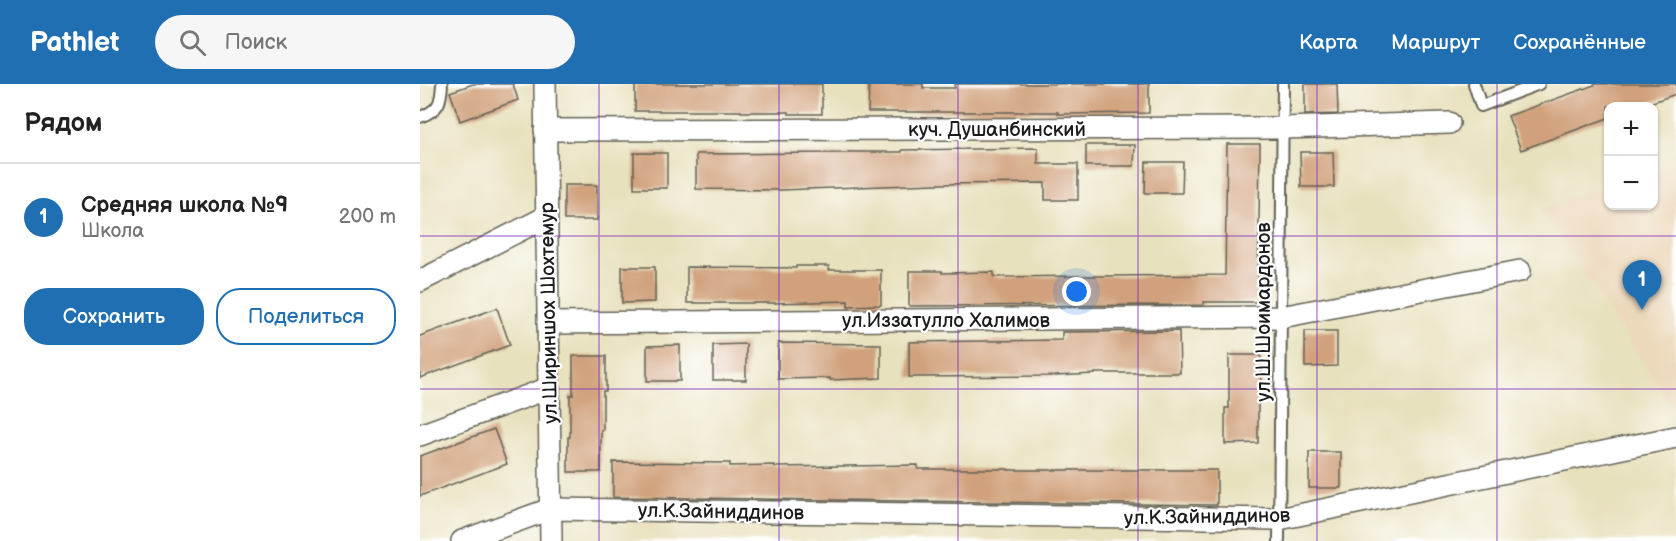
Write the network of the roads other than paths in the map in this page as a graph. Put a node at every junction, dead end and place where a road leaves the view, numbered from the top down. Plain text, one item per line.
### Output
1 (442, 84) edge
2 (545, 84) edge
3 (1283, 84) edge
4 (1474, 84) edge
5 (1539, 84) edge
6 (420, 117) edge
7 (1449, 123) dead end
8 (1282, 128) junction
9 (545, 130) junction
10 (546, 217) junction
11 (1520, 272) dead end
12 (420, 281) edge
13 (1281, 318) junction
14 (548, 323) junction
15 (549, 388) junction
16 (420, 435) edge
17 (1676, 437) edge
18 (550, 508) junction
19 (1280, 519) junction
20 (462, 541) edge
21 (551, 541) edge
22 (1279, 541) edge

1 - 6 lane
2 - 9 street, ул.Шириншох Шохтемур
3 - 8 lane, ул.Ш.Шоимардонов
4 - 5 lane
7 - 8 street, куч. Душанбинский
8 - 9 street, куч. Душанбинский
8 - 13 lane, ул.Ш.Шоимардонов
9 - 10 street, ул.Шириншох Шохтемур
10 - 12 street
10 - 14 street, ул.Шириншох Шохтемур
11 - 13 street, ул.Иззатулло Халимов
13 - 14 street, ул.Иззатулло Халимов
13 - 19 lane, ул.Ш.Шоимардонов
14 - 15 street, ул.Шириншох Шохтемур
15 - 16 street
15 - 18 street, ул.Шириншох Шохтемур
17 - 19 street, ул.К.Зайниддинов
18 - 19 street, ул.К.Зайниддинов
18 - 20 street
18 - 21 street, ул.Шириншох Шохтемур
19 - 22 lane, ул.Ш.Шоимардонов

